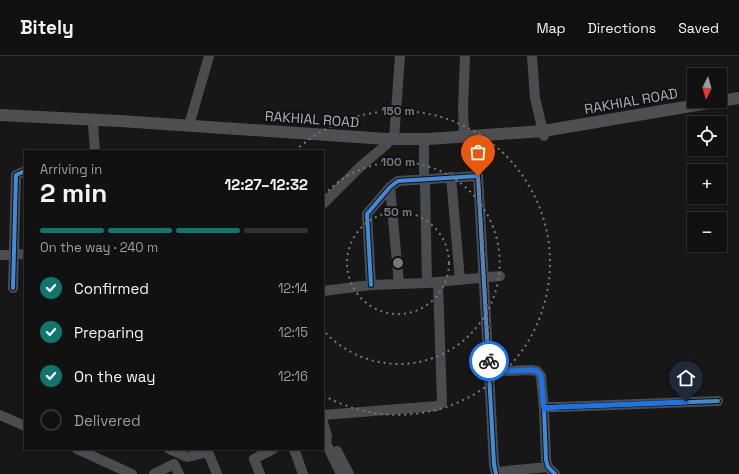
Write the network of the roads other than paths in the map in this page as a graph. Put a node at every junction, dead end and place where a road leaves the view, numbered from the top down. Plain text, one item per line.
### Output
1 (209, 56) edge
2 (400, 56) edge
3 (465, 56) edge
4 (532, 56) edge
5 (739, 98) edge
6 (739, 104) edge
7 (0, 115) edge
8 (0, 120) edge
9 (93, 125) junction
10 (189, 125) junction
11 (544, 133) junction
12 (464, 137) junction
13 (389, 141) junction
14 (424, 145) junction
15 (95, 150) edge
16 (24, 171) edge
17 (424, 174) dead end
18 (451, 178) junction
19 (425, 185) dead end
20 (390, 187) junction
21 (324, 203) edge
22 (14, 254) junction
23 (24, 254) edge
24 (0, 255) edge
25 (500, 276) dead end
26 (484, 277) junction
27 (460, 280) junction
28 (438, 282) junction
29 (427, 283) junction
30 (399, 284) junction
31 (371, 285) junction
32 (13, 288) dead end
33 (324, 291) edge
34 (489, 372) junction
35 (718, 401) dead end
36 (544, 409) junction
37 (0, 415) edge
38 (324, 415) edge
39 (24, 426) edge
40 (324, 428) edge
41 (79, 450) edge
42 (173, 450) edge
43 (208, 450) edge
44 (271, 450) edge
45 (294, 450) edge
46 (186, 453) edge
47 (174, 464) junction
48 (552, 470) edge
49 (496, 473) edge
50 (132, 474) edge
51 (154, 474) edge
52 (179, 474) edge
53 (217, 474) edge
54 (260, 474) edge
55 (303, 474) edge
56 (341, 474) edge
57 (349, 474) edge

1 - 10 street
2 - 13 street
3 - 12 street
4 - 11 street
5 - 11 main road, RAKHIAL ROAD
6 - 11 main road, RAKHIAL ROAD
7 - 10 main road, RAKHIAL ROAD
8 - 9 main road, RAKHIAL ROAD
9 - 13 main road, RAKHIAL ROAD
9 - 15 street
10 - 13 main road, RAKHIAL ROAD
11 - 12 main road, RAKHIAL ROAD
11 - 14 main road, RAKHIAL ROAD
12 - 13 main road, RAKHIAL ROAD
13 - 14 main road, RAKHIAL ROAD
13 - 21 street
14 - 17 street
16 - 22 street
18 - 20 street
18 - 26 street
18 - 27 street
19 - 29 street
20 - 30 street
20 - 31 street
22 - 23 street
22 - 24 street
22 - 32 street
25 - 26 street
26 - 27 street
26 - 34 street
27 - 28 street
28 - 29 street
28 - 38 street
29 - 30 street
30 - 31 street
31 - 33 street
34 - 36 street
34 - 49 street
35 - 36 street
36 - 48 street
37 - 39 street
40 - 56 street
40 - 57 street
41 - 50 street
42 - 46 street
43 - 46 street
43 - 53 street
44 - 54 street
45 - 55 street
46 - 47 street
47 - 51 street
47 - 52 street
48 - 49 street

